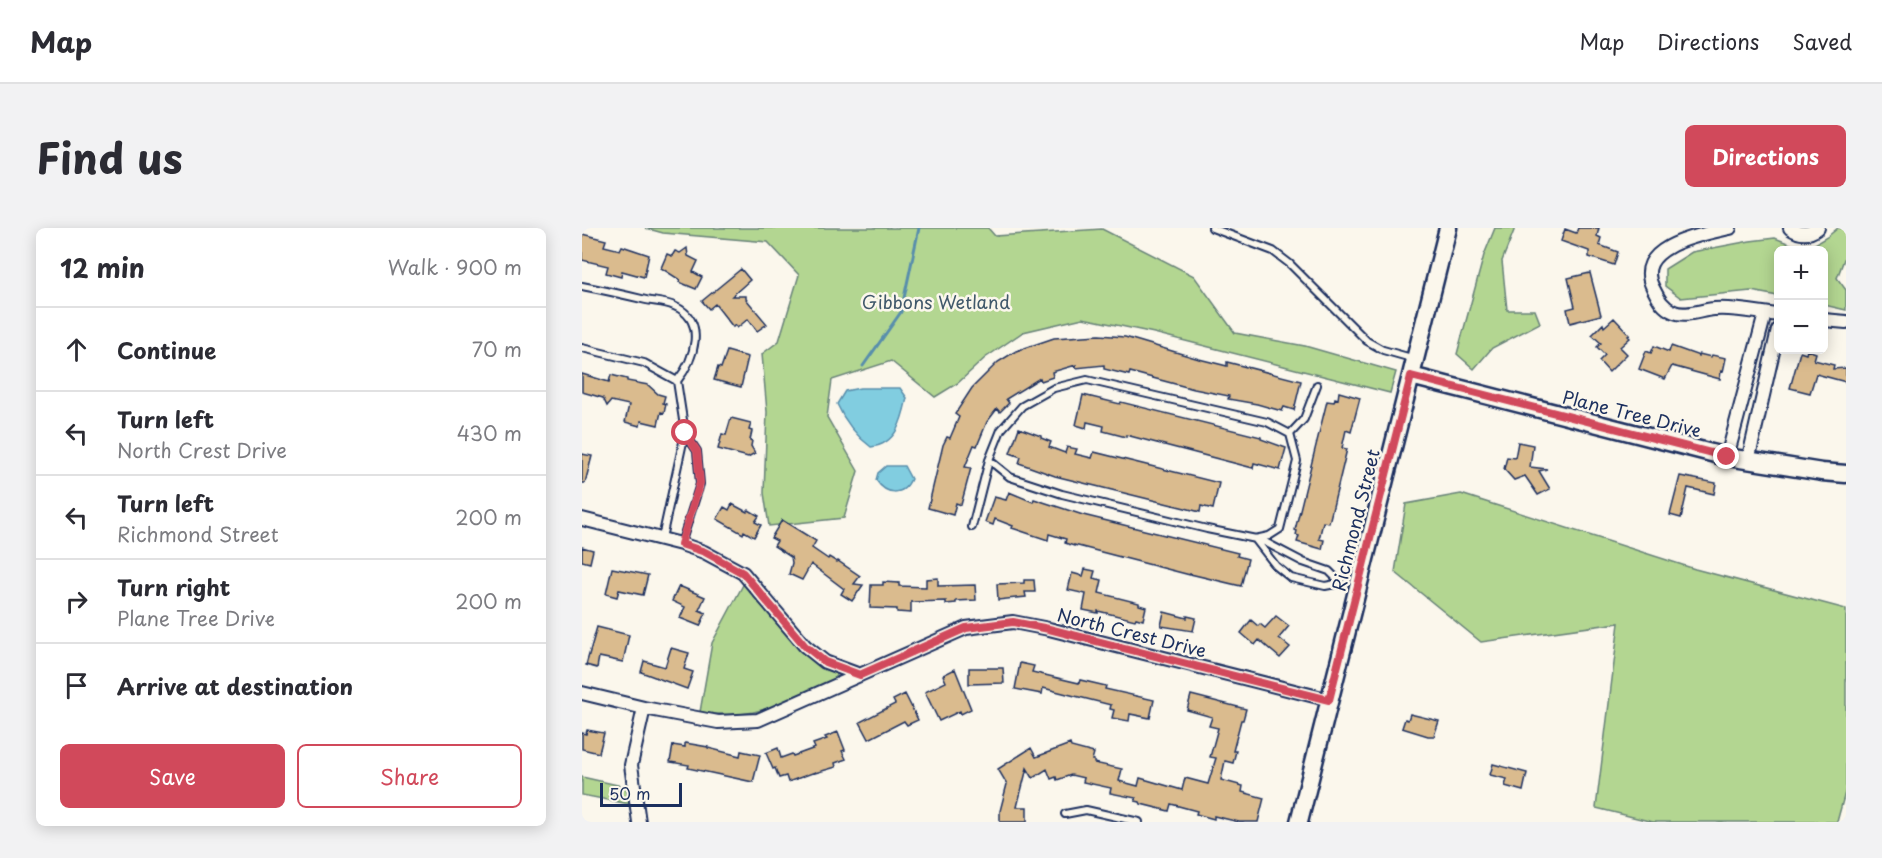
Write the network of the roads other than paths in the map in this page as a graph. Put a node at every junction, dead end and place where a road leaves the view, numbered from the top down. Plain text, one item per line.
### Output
1 (1212, 228) edge
2 (1448, 228) edge
3 (1730, 228) edge
4 (1790, 228) edge
5 (1818, 228) edge
6 (582, 286) edge
7 (1765, 314) junction
8 (1774, 315) edge
9 (1828, 320) edge
10 (1846, 322) edge
11 (582, 348) edge
12 (1774, 351) edge
13 (1415, 359) junction
14 (1411, 376) junction
15 (677, 381) junction
16 (1317, 385) dead end
17 (685, 433) junction
18 (1290, 434) junction
19 (1727, 457) junction
20 (989, 460) junction
21 (1748, 461) junction
22 (1846, 474) edge
23 (582, 519) edge
24 (972, 528) dead end
25 (662, 538) junction
26 (1255, 539) junction
27 (681, 544) junction
28 (860, 675) junction
29 (582, 693) edge
30 (1329, 700) junction
31 (644, 708) junction
32 (1065, 814) dead end
33 (639, 822) edge
34 (1140, 822) edge
35 (1299, 822) edge

1 - 13 lane
2 - 13 main road, Richmond Street
3 - 7 street
4 - 5 street
6 - 15 lane
7 - 8 street
7 - 19 street
9 - 10 street
11 - 15 lane
12 - 21 street
13 - 14 main road, Richmond Street
14 - 19 main road, Plane Tree Drive
14 - 30 main road, Richmond Street
15 - 17 lane
16 - 18 lane
17 - 25 lane
17 - 27 lane
18 - 20 lane
18 - 26 lane
19 - 21 main road, Plane Tree Drive
20 - 24 lane
20 - 26 lane
21 - 22 main road, Plane Tree Drive
23 - 25 street
25 - 27 street
26 - 26 lane
27 - 28 street
28 - 30 street, North Crest Drive
28 - 31 street, North Crest Drive
29 - 31 street, North Crest Drive
30 - 35 main road, Richmond Street
31 - 33 street
32 - 34 lane

